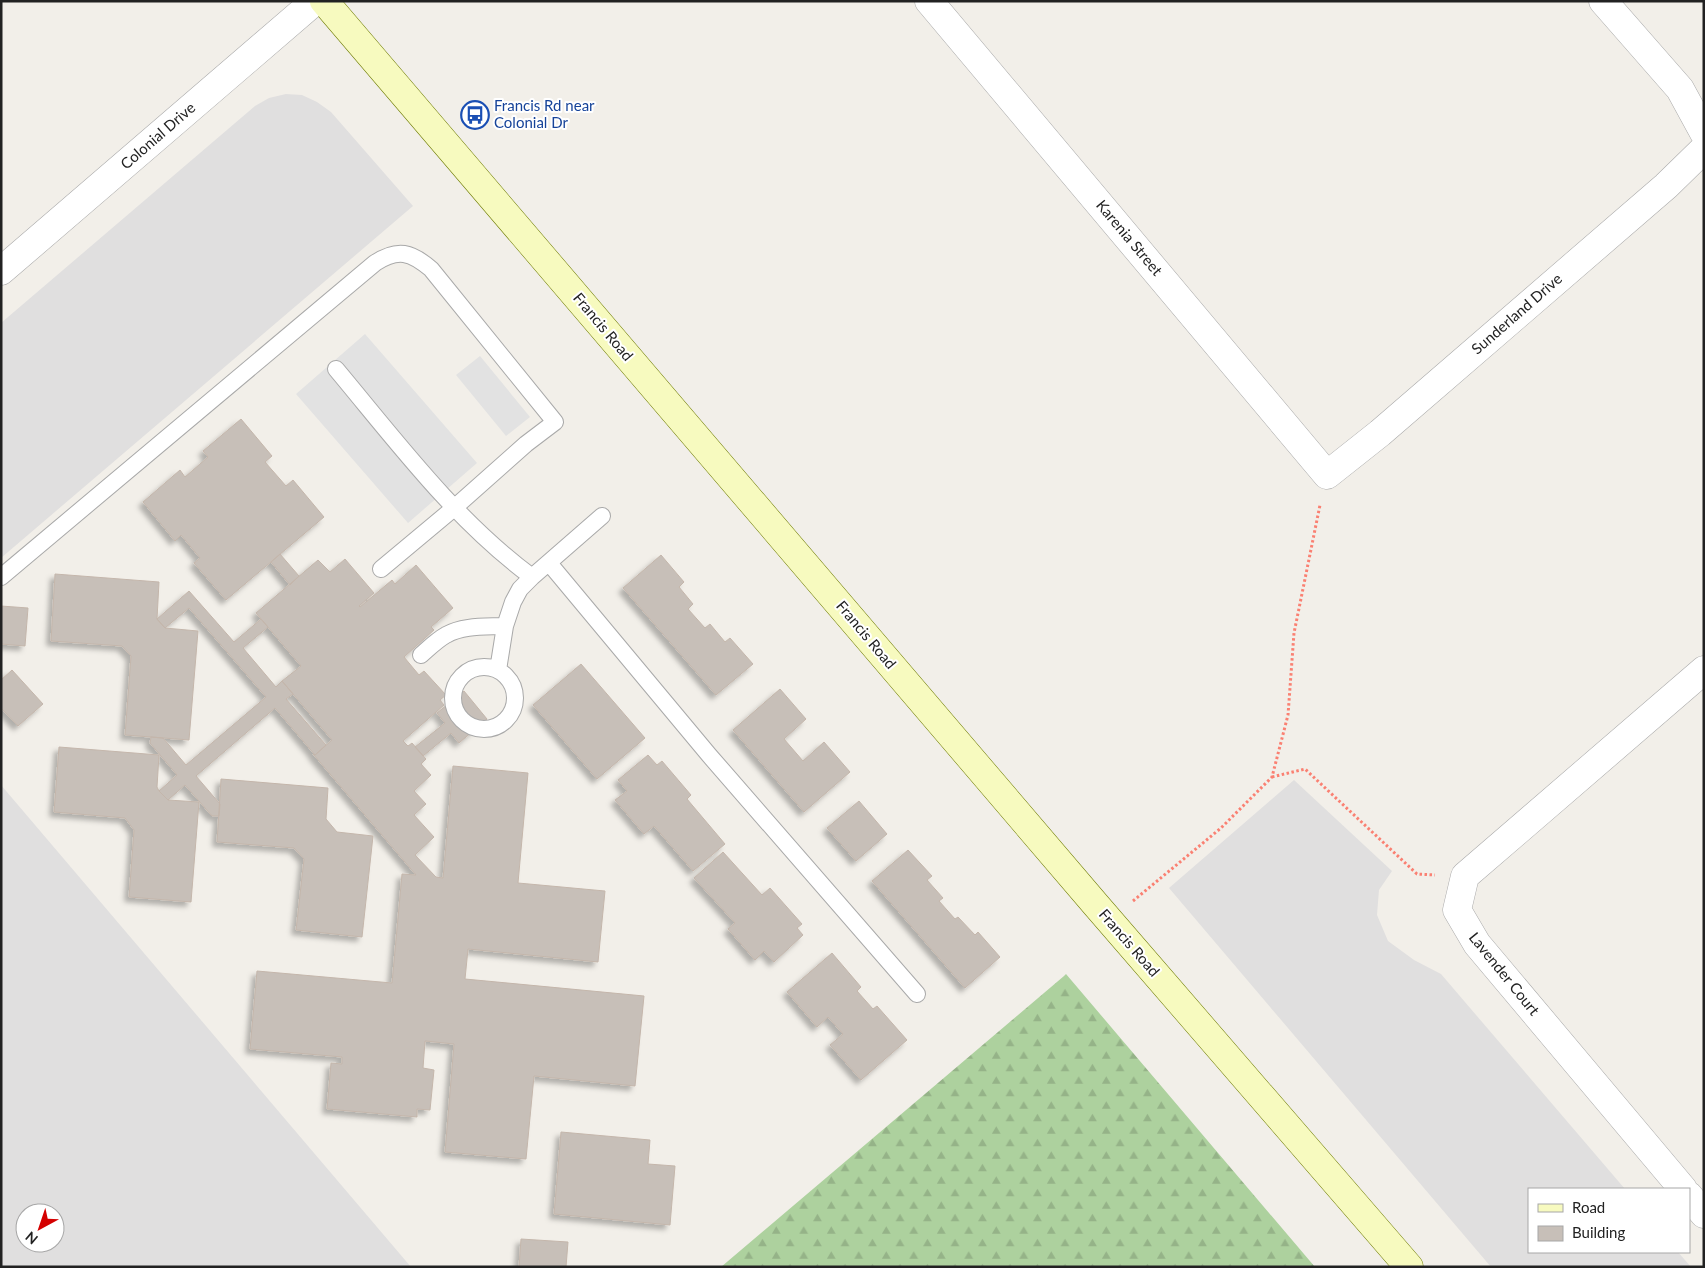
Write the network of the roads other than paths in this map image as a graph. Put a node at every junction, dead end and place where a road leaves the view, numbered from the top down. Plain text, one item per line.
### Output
1 (315, 1) edge
2 (324, 1) edge
3 (930, 1) edge
4 (1603, 1) edge
5 (1704, 133) edge
6 (1704, 150) edge
7 (1, 270) edge
8 (336, 369) dead end
9 (1327, 475) joint
10 (454, 508) junction
11 (602, 516) dead end
12 (549, 563) junction
13 (381, 569) dead end
14 (1, 577) edge
15 (532, 577) junction
16 (505, 626) junction
17 (421, 655) dead end
18 (498, 670) dead end
19 (1704, 670) edge
20 (917, 994) dead end
21 (1682, 1188) edge
22 (1690, 1197) edge
23 (1704, 1214) edge
24 (1409, 1267) edge

1 - 7 street, Colonial Drive
2 - 24 main road, Francis Road
3 - 9 street, Karenia Street
4 - 5 street
6 - 9 street, Sunderland Drive
8 - 10 lane
10 - 13 lane
10 - 14 lane
10 - 15 lane
11 - 12 lane
12 - 15 lane
12 - 20 lane
15 - 16 lane
16 - 17 lane
16 - 18 lane
19 - 21 street, Lavender Court
22 - 23 street

